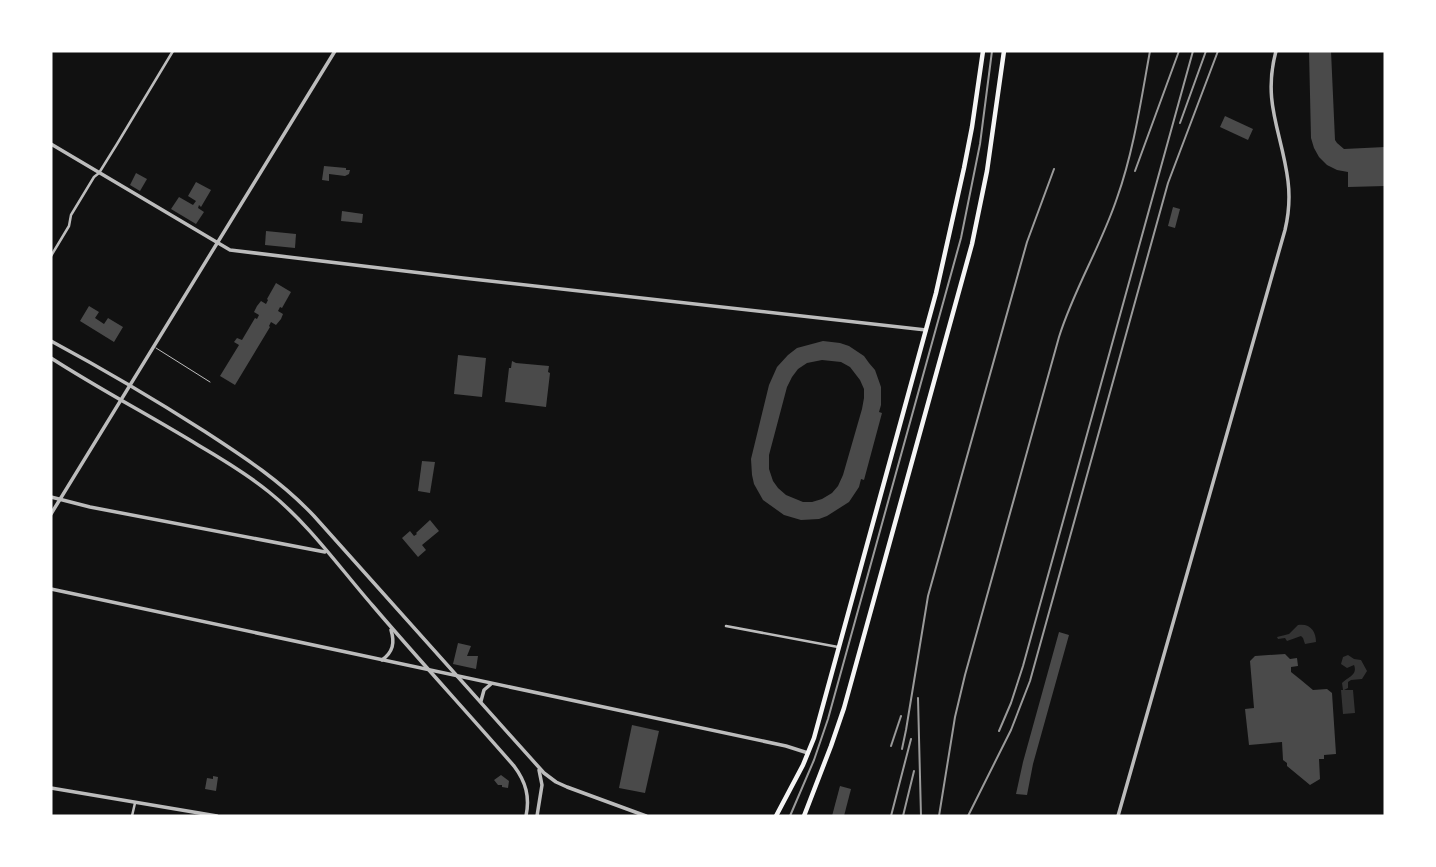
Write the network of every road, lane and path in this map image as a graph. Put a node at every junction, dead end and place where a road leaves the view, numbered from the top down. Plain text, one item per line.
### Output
1 (173, 51) edge
2 (335, 51) edge
3 (983, 51) edge
4 (1004, 51) edge
5 (1276, 51) edge
6 (51, 144) edge
7 (99, 173) junction
8 (217, 243) junction
9 (51, 256) edge
10 (926, 330) junction
11 (51, 341) edge
12 (154, 347) junction
13 (51, 358) edge
14 (210, 382) dead end
15 (130, 386) junction
16 (121, 401) junction
17 (51, 498) edge
18 (59, 500) junction
19 (51, 514) edge
20 (328, 553) junction
21 (51, 589) edge
22 (389, 625) junction
23 (726, 625) dead end
24 (838, 648) junction
25 (381, 660) junction
26 (430, 670) junction
27 (456, 675) junction
28 (492, 684) junction
29 (481, 703) junction
30 (808, 753) junction
31 (533, 762) junction
32 (51, 788) edge
33 (135, 803) junction
34 (132, 816) edge
35 (218, 816) edge
36 (526, 816) edge
37 (537, 816) edge
38 (646, 816) edge
39 (776, 816) edge
40 (804, 816) edge
41 (1118, 816) edge

1 - 7 street
2 - 8 street
3 - 10 main road
4 - 40 main road
5 - 41 street
6 - 7 street
7 - 8 street
7 - 9 street
8 - 10 street
8 - 12 street
10 - 24 main road
11 - 15 street
12 - 14 lane
12 - 15 street
13 - 16 street
15 - 16 street
15 - 27 street
16 - 18 street
16 - 20 street
17 - 18 street
18 - 19 street
18 - 20 street
20 - 22 street
21 - 25 street
22 - 25 street
22 - 26 street
23 - 24 street
24 - 30 main road
25 - 26 street
26 - 27 street
26 - 36 street
27 - 28 street
27 - 29 street
28 - 29 street
28 - 30 street
29 - 31 street
30 - 39 main road
31 - 37 street
31 - 38 street
32 - 33 street
33 - 34 street
33 - 35 street

